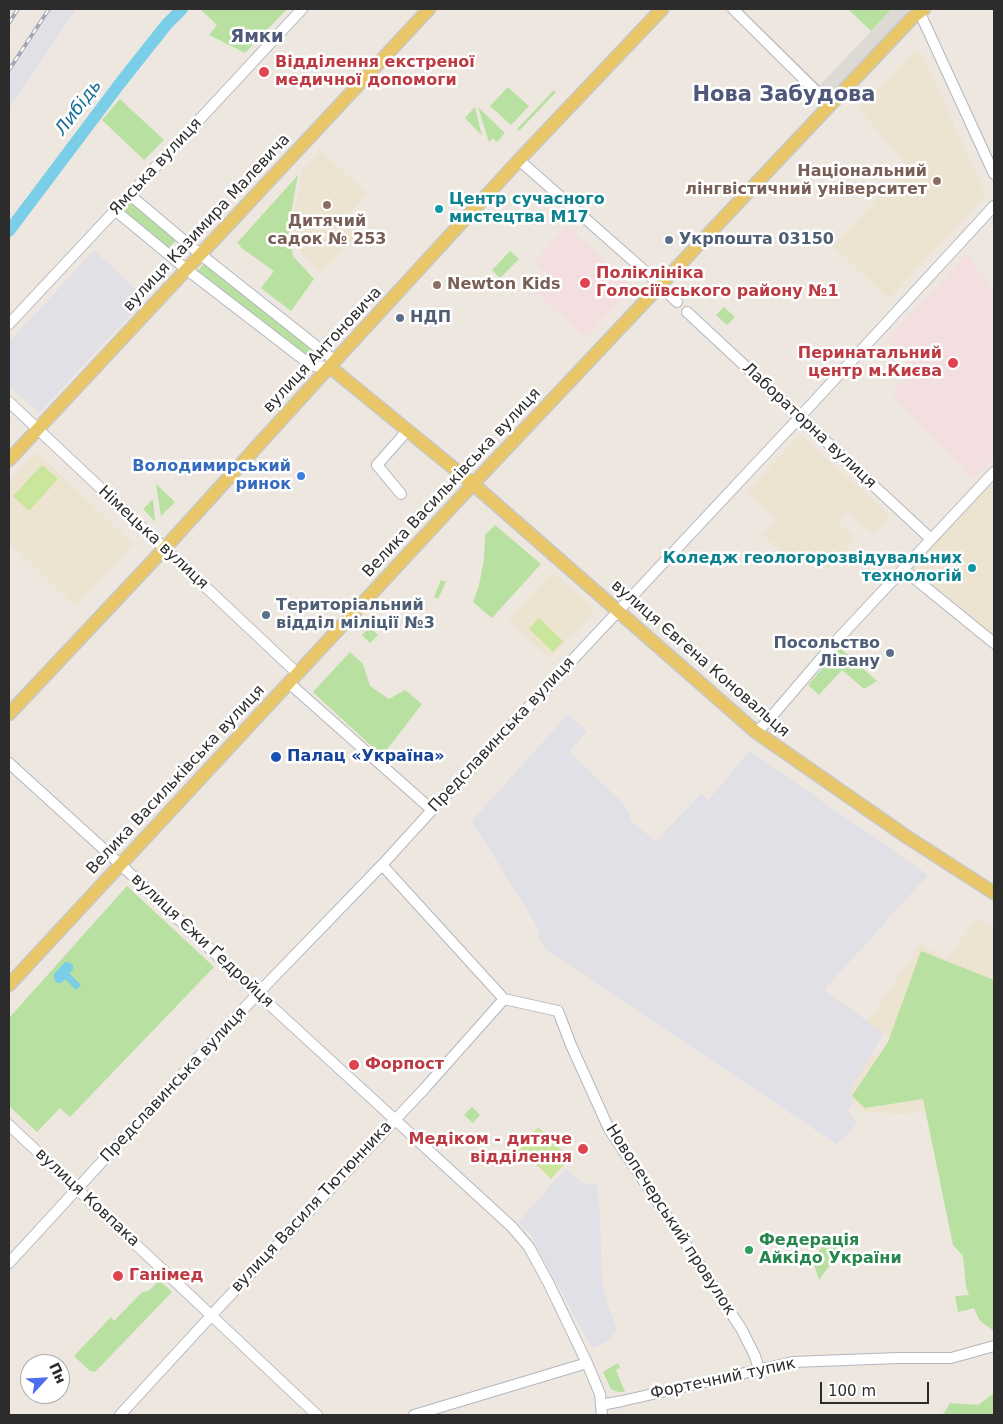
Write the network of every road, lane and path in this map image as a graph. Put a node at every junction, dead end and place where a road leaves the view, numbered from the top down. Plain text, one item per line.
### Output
1 (302, 9) edge
2 (429, 9) edge
3 (662, 9) edge
4 (733, 9) edge
5 (920, 10) edge
6 (830, 104) junction
7 (519, 160) junction
8 (994, 174) edge
9 (130, 195) junction
10 (994, 206) edge
11 (116, 211) junction
12 (200, 254) junction
13 (186, 269) junction
14 (660, 285) junction
15 (677, 302) dead end
16 (687, 312) dead end
17 (9, 324) edge
18 (332, 364) junction
19 (9, 402) edge
20 (800, 417) junction
21 (38, 429) junction
22 (408, 431) junction
23 (9, 460) edge
24 (994, 472) edge
25 (473, 484) junction
26 (401, 494) dead end
27 (931, 539) junction
28 (164, 549) junction
29 (903, 568) junction
30 (618, 611) junction
31 (994, 643) edge
32 (293, 679) junction
33 (9, 714) edge
34 (756, 732) junction
35 (9, 763) edge
36 (432, 810) junction
37 (120, 864) junction
38 (382, 865) junction
39 (994, 892) edge
40 (9, 985) edge
41 (258, 994) junction
42 (504, 998) junction
43 (395, 1119) junction
44 (9, 1125) edge
45 (78, 1190) junction
46 (9, 1264) edge
47 (211, 1315) junction
48 (994, 1346) edge
49 (587, 1363) junction
50 (759, 1369) junction
51 (602, 1410) edge
52 (120, 1415) edge
53 (317, 1415) edge
54 (414, 1415) edge

1 - 9 street, Ямська вулиця
2 - 12 main road, вулиця Казимира Малевича
3 - 7 main road, вулиця Антоновича
4 - 6 street
5 - 6 main road, Велика Васильківська вулиця
5 - 8 street
6 - 14 main road, Велика Васильківська вулиця
7 - 14 street
7 - 18 main road, вулиця Антоновича
9 - 11 street, Ямська вулиця
9 - 12 street
10 - 20 street, Предславинська вулиця
11 - 13 street
11 - 17 street, Ямська вулиця
12 - 13 main road, вулиця Казимира Малевича
12 - 18 street
13 - 18 street
13 - 21 main road, вулиця Казимира Малевича
14 - 15 street
14 - 25 main road, Велика Васильківська вулиця
16 - 20 street, Лабораторна вулиця
18 - 22 main road, вулиця Євгена Коновальця
18 - 28 main road, вулиця Антоновича
19 - 21 street, Німецька вулиця
20 - 27 street, Лабораторна вулиця
20 - 30 street, Предславинська вулиця
21 - 23 main road, вулиця Казимира Малевича
21 - 28 street, Німецька вулиця
22 - 25 main road, вулиця Євгена Коновальця
22 - 26 street
24 - 27 street
25 - 30 main road, вулиця Євгена Коновальця
25 - 32 main road, Велика Васильківська вулиця
27 - 29 street
28 - 32 street, Німецька вулиця
28 - 33 main road, вулиця Антоновича
29 - 31 street
29 - 34 street
30 - 34 main road, вулиця Євгена Коновальця
30 - 36 street, Предславинська вулиця
32 - 36 street, Німецька вулиця
32 - 37 main road, Велика Васильківська вулиця
34 - 39 main road, вулиця Євгена Коновальця
35 - 37 street, вулиця Єжи Ґедройця
36 - 38 street, Предславинська вулиця
37 - 40 main road, Велика Васильківська вулиця
37 - 41 street, вулиця Єжи Ґедройця
38 - 41 street, Предславинська вулиця
38 - 42 street
41 - 43 street, вулиця Єжи Ґедройця
41 - 45 street, Предславинська вулиця
42 - 43 street, вулиця Василя Тютюнника
42 - 50 street, Новопечерський провулок
43 - 47 street, вулиця Василя Тютюнника
43 - 49 street, вулиця Єжи Ґедройця
44 - 45 street, вулиця Ковпака
45 - 46 street, Предславинська вулиця
45 - 47 street, вулиця Ковпака
47 - 52 street, вулиця Василя Тютюнника
47 - 53 street, вулиця Ковпака
48 - 50 street, Фортечний тупик
49 - 51 street, вулиця Єжи Ґедройця
49 - 54 street
50 - 51 street, Фортечний тупик

